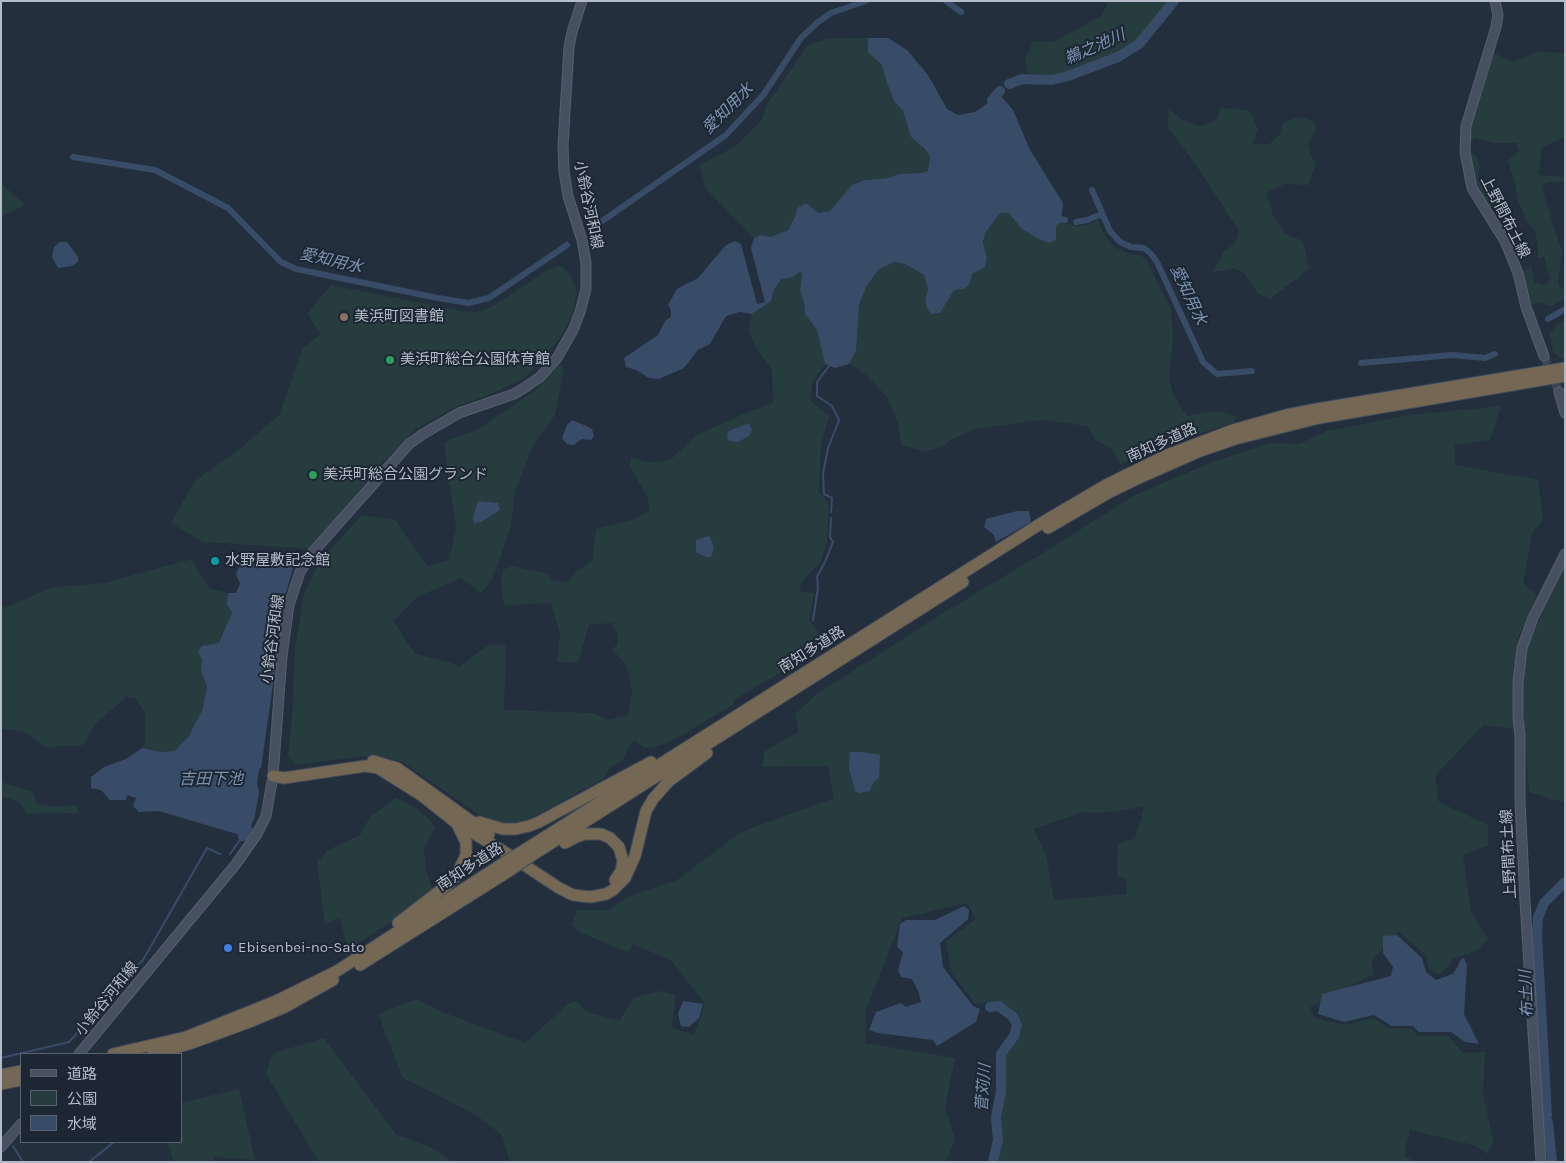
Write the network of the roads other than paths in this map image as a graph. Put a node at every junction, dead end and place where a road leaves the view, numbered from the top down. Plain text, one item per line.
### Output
1 (582, 1) edge
2 (1495, 1) edge
3 (1544, 356) tunnel mouth
4 (1565, 368) edge
5 (1565, 376) edge
6 (1559, 392) tunnel mouth
7 (1565, 413) edge
8 (1565, 554) edge
9 (811, 669) junction
10 (778, 701) junction
11 (273, 776) junction
12 (460, 818) junction
13 (533, 854) junction
14 (509, 869) junction
15 (336, 971) junction
16 (80, 1053) edge
17 (117, 1053) edge
18 (156, 1053) edge
19 (20, 1071) edge
20 (1, 1075) edge
21 (20, 1080) edge
22 (1, 1084) edge
23 (20, 1125) edge
24 (1, 1147) edge
25 (1541, 1162) edge

1 - 11 main road, 小鈴谷河和線
2 - 3 main road, 上野間布土線
4 - 9 highway, 南知多道路
5 - 10 highway, 南知多道路
6 - 7 main road
8 - 25 main road, 上野間布土線
9 - 12 highway
9 - 13 highway, 南知多道路
10 - 12 highway
10 - 13 highway, 南知多道路
11 - 12 highway
11 - 16 main road, 小鈴谷河和線
12 - 13 highway
12 - 15 highway
13 - 14 highway, 南知多道路, bridge
14 - 15 highway, 南知多道路
14 - 18 highway, 南知多道路
15 - 17 highway, 南知多道路
19 - 20 highway
21 - 22 highway
23 - 24 main road

